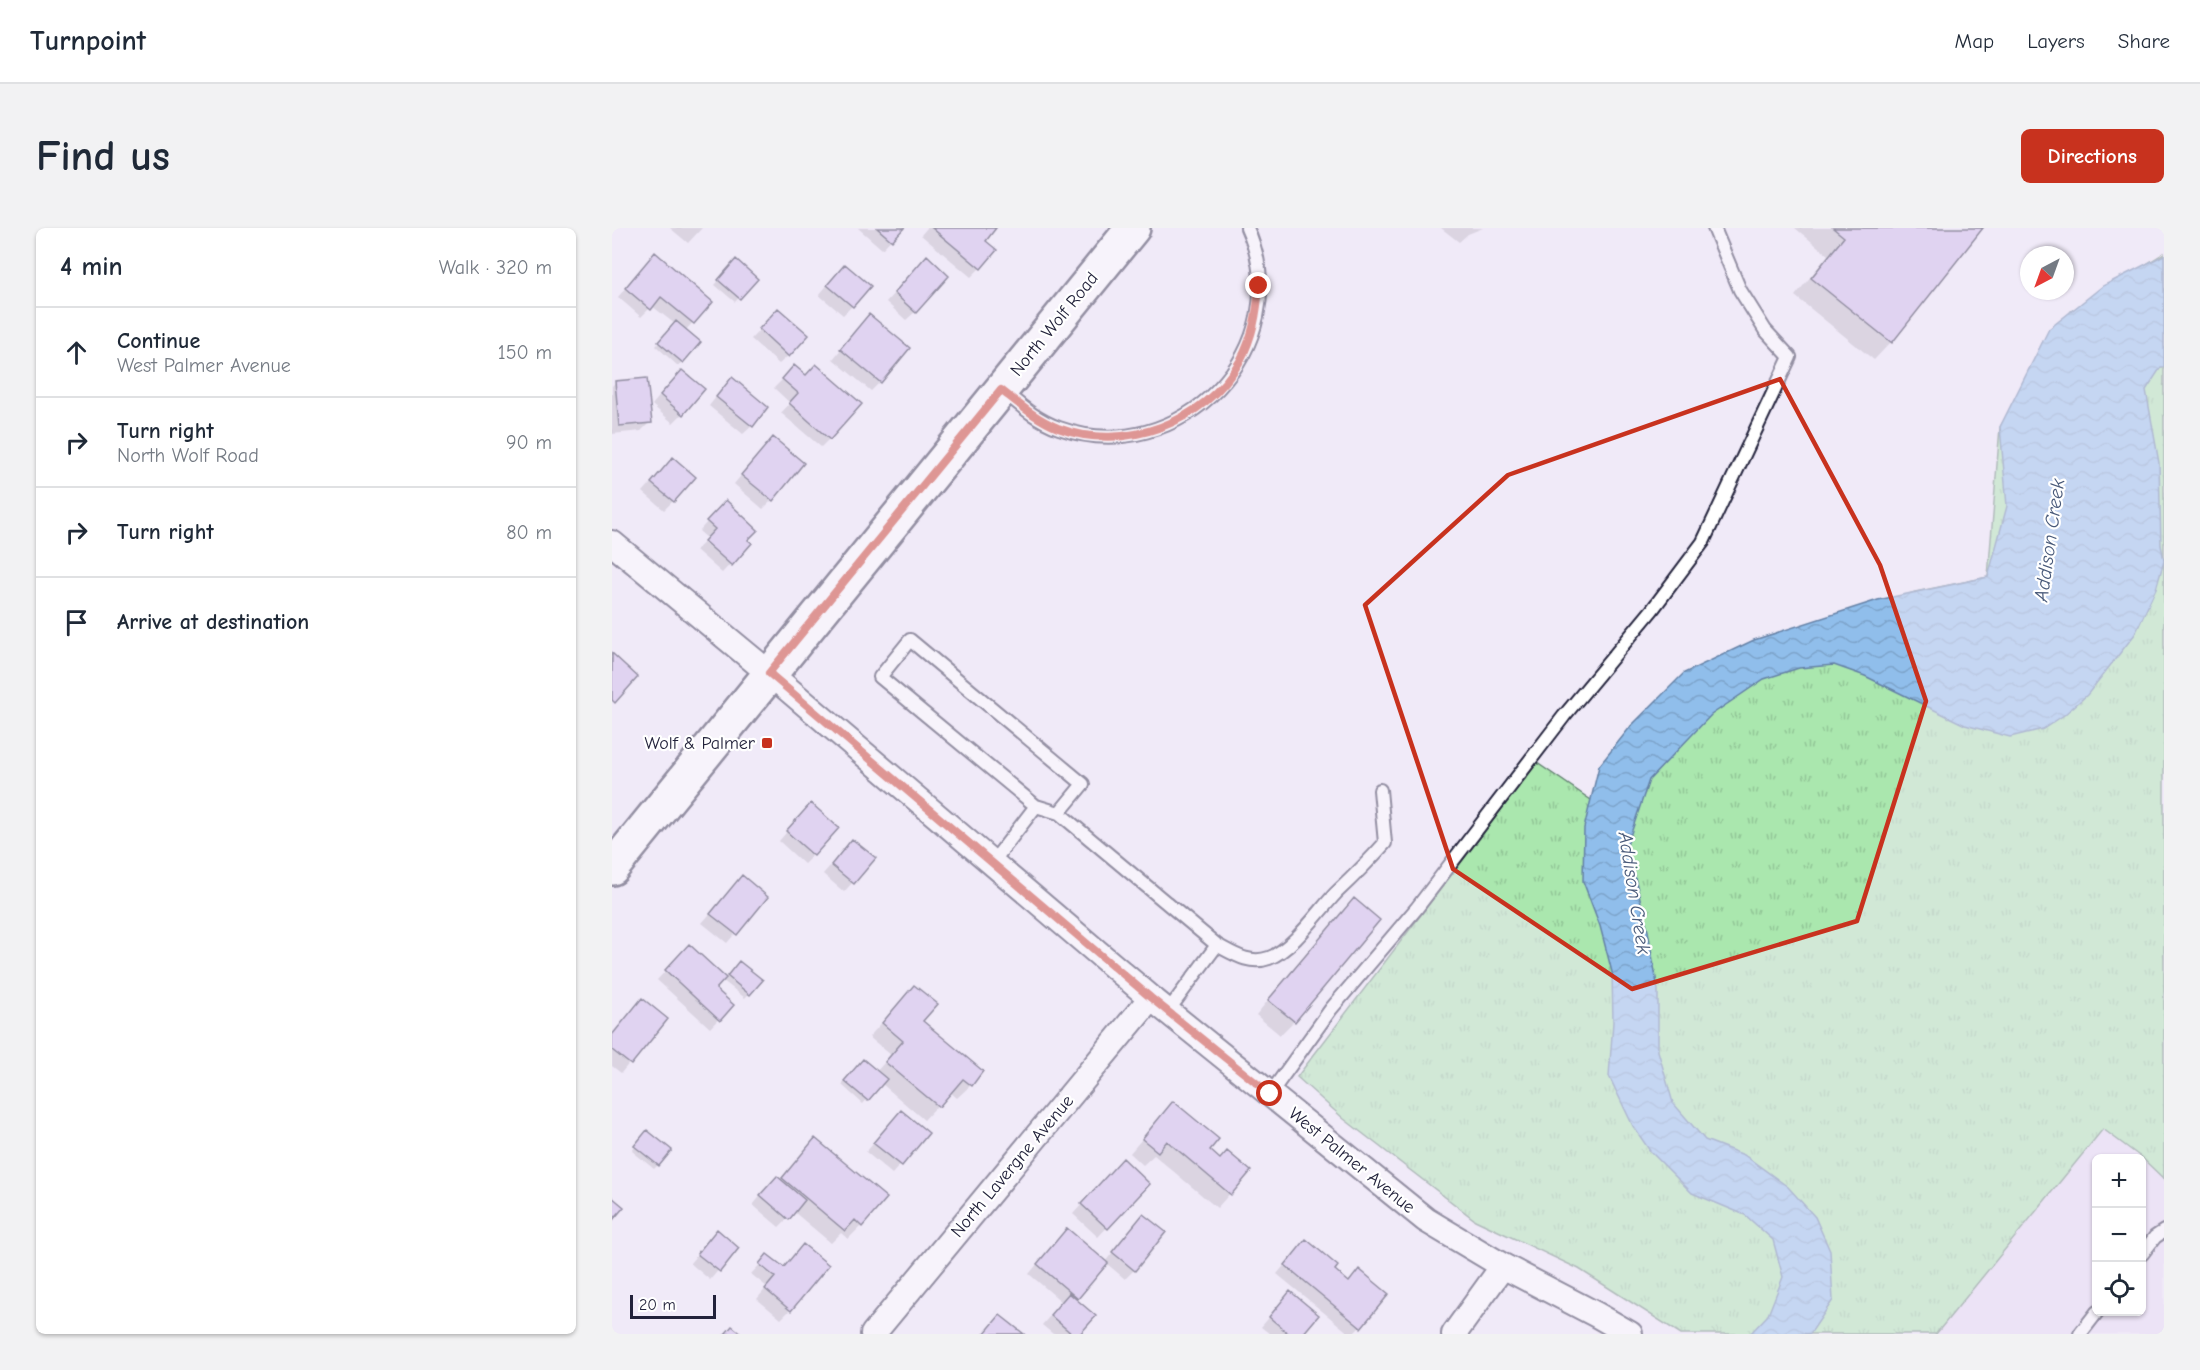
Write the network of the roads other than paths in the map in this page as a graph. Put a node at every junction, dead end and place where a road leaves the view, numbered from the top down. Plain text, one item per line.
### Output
1 (1133, 228) edge
2 (1247, 228) edge
3 (1714, 228) edge
4 (1001, 390) junction
5 (612, 543) edge
6 (769, 673) junction
7 (1380, 790) dead end
8 (1036, 806) junction
9 (1059, 813) junction
10 (992, 863) junction
11 (612, 868) edge
12 (1217, 945) junction
13 (1159, 1005) junction
14 (1270, 1094) junction
15 (2164, 1231) edge
16 (2146, 1249) edge
17 (1503, 1266) junction
18 (2093, 1316) edge
19 (873, 1334) edge
20 (1454, 1334) edge
21 (1630, 1334) edge
22 (2080, 1334) edge

1 - 4 main road, North Wolf Road
2 - 4 lane
3 - 14 lane
4 - 6 main road, North Wolf Road
5 - 6 street, West Palmer Avenue
6 - 10 street, West Palmer Avenue
6 - 11 main road, North Wolf Road
7 - 12 lane
8 - 9 lane
8 - 9 lane
8 - 10 lane
9 - 12 lane
10 - 13 street, West Palmer Avenue
12 - 13 lane
13 - 14 street, West Palmer Avenue
13 - 19 street, North Lavergne Avenue
14 - 17 street, West Palmer Avenue
15 - 16 lane
17 - 20 street
17 - 21 street, West Palmer Avenue
18 - 22 lane

